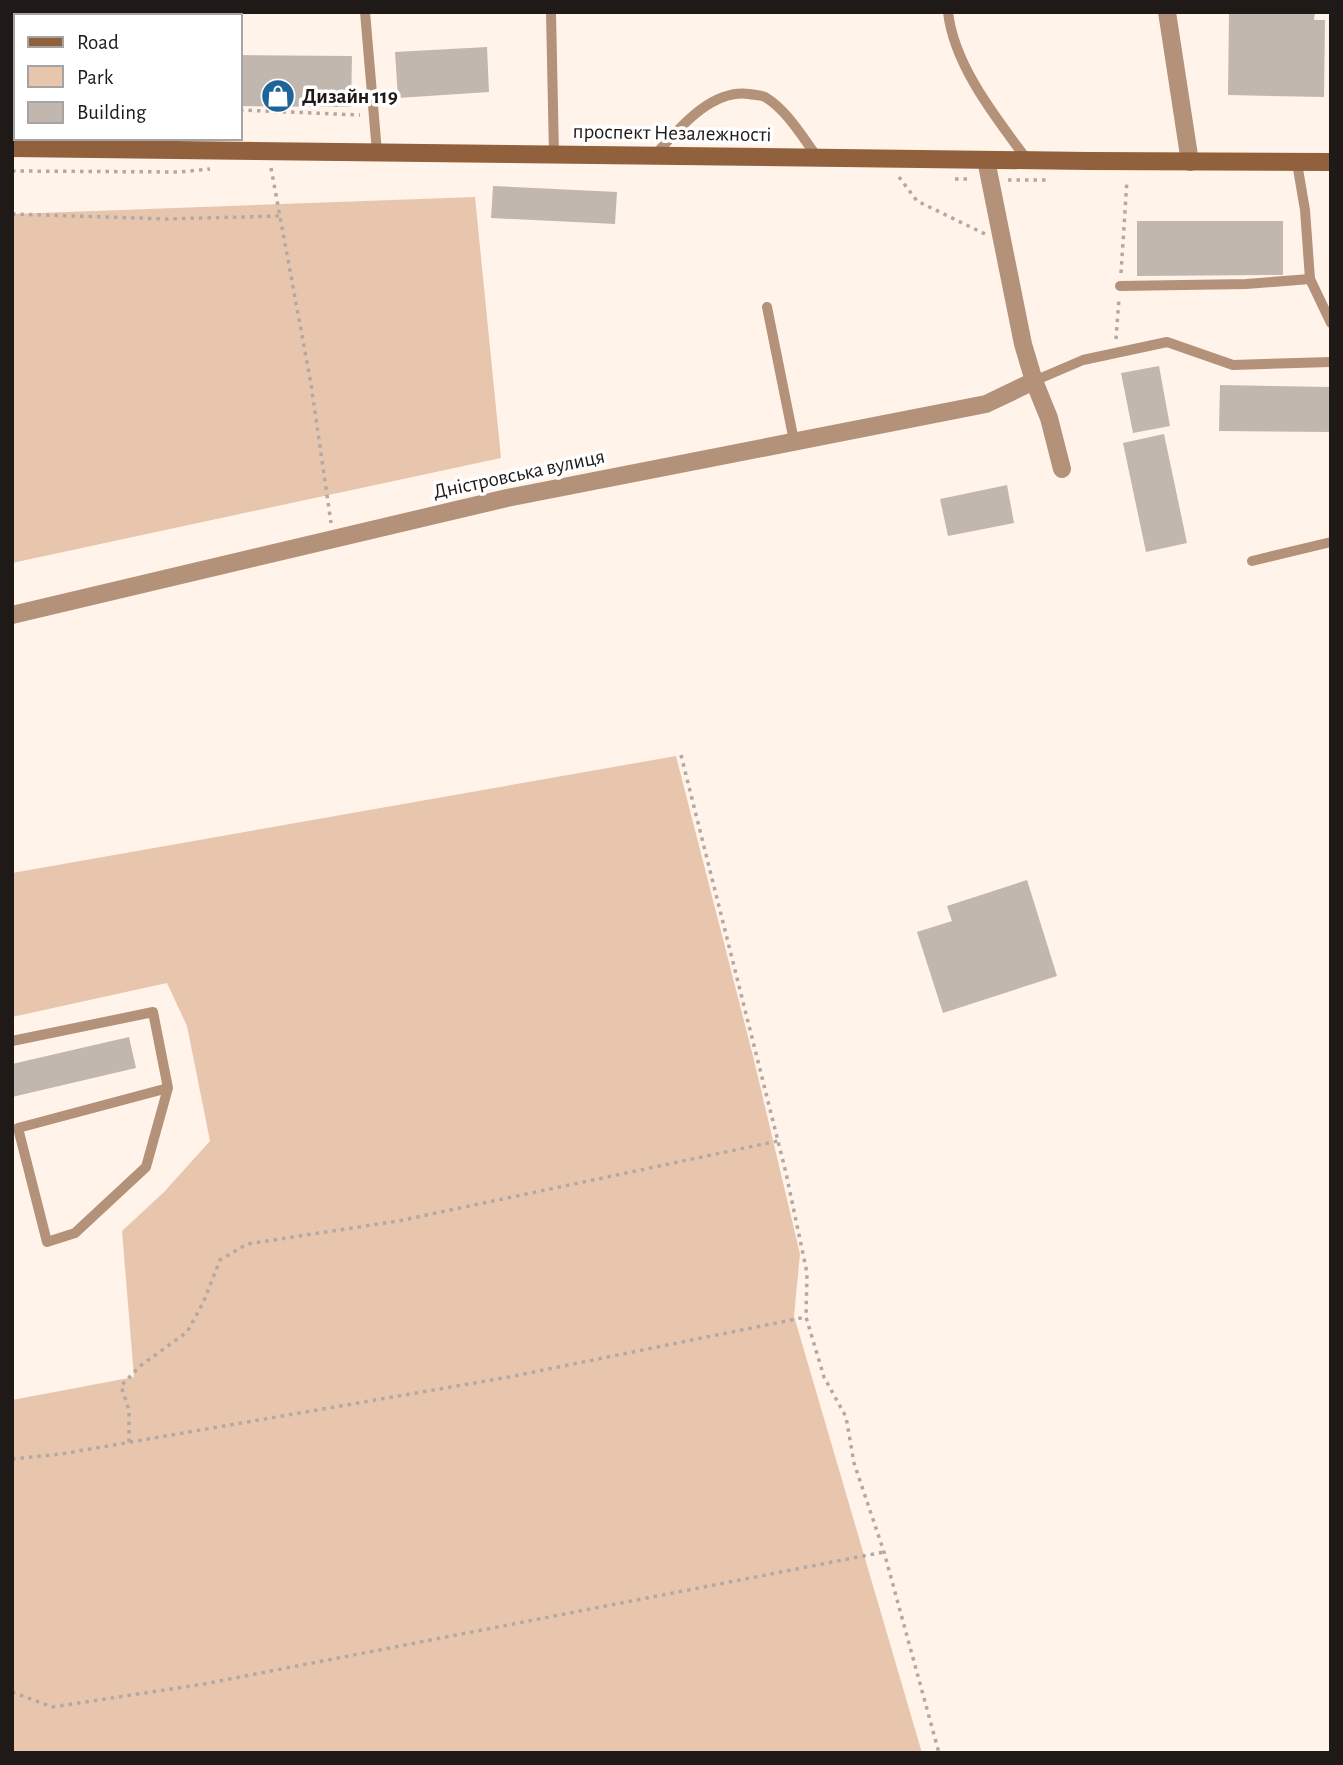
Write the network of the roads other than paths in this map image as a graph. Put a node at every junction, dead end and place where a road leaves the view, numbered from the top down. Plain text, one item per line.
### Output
1 (365, 12) edge
2 (551, 12) edge
3 (948, 12) edge
4 (1167, 12) edge
5 (111, 144) edge
6 (12, 148) edge
7 (377, 152) junction
8 (554, 155) junction
9 (654, 156) junction
10 (818, 158) junction
11 (986, 160) junction
12 (1028, 160) junction
13 (1190, 162) junction
14 (1331, 162) edge
15 (1297, 163) junction
16 (1310, 279) junction
17 (1120, 286) road end
18 (767, 307) dead end
19 (1331, 323) edge
20 (1331, 362) edge
21 (1034, 381) junction
22 (794, 441) junction
23 (1062, 469) dead end
24 (1331, 542) edge
25 (1252, 561) dead end
26 (12, 615) edge
27 (12, 1041) edge
28 (169, 1088) junction

1 - 7 lane
2 - 8 lane
3 - 12 lane
4 - 13 street
5 - 6 main road, проспект Незалежності
5 - 7 main road, проспект Незалежності
7 - 8 main road, проспект Незалежності
8 - 9 main road, проспект Незалежності
9 - 10 main road, проспект Незалежності
9 - 10 lane
10 - 11 main road, проспект Незалежності
11 - 12 main road, проспект Незалежності
11 - 21 street
12 - 13 main road, проспект Незалежності
13 - 15 main road, проспект Незалежності
14 - 15 main road, проспект Незалежності
15 - 16 lane
16 - 17 lane
16 - 19 lane
18 - 22 lane
20 - 21 lane
21 - 22 street, Дністровська вулиця
21 - 23 street
22 - 26 street, Дністровська вулиця
24 - 25 lane
27 - 28 lane
28 - 28 lane

